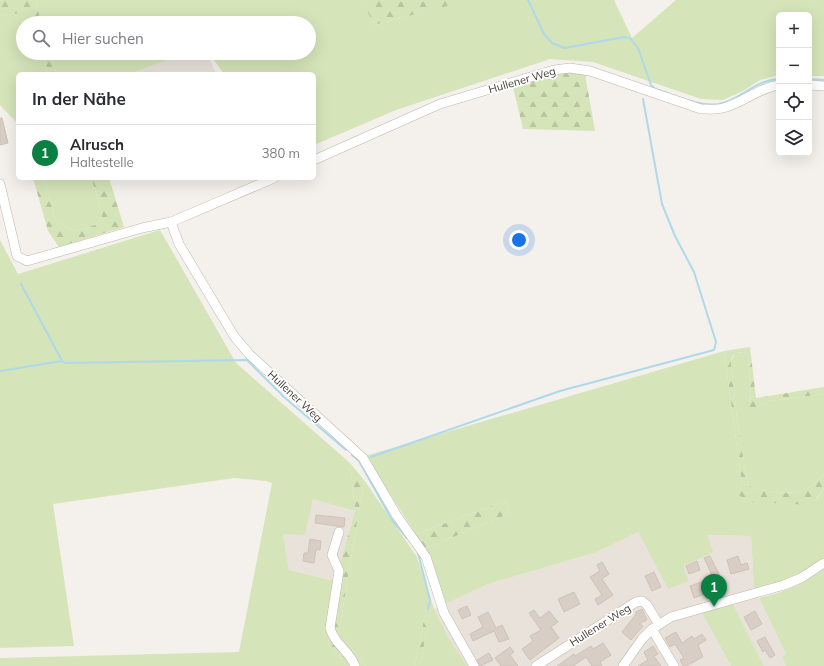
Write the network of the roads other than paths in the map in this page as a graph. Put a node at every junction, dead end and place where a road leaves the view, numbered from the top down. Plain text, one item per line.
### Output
1 (776, 85) edge
2 (812, 85) edge
3 (824, 86) edge
4 (316, 159) edge
5 (269, 180) edge
6 (0, 184) edge
7 (171, 222) junction
8 (339, 532) dead end
9 (824, 563) edge
10 (655, 626) junction
11 (356, 666) edge
12 (474, 666) edge
13 (536, 666) edge
14 (623, 666) edge
15 (674, 666) edge

1 - 4 street, Hullener Weg
2 - 3 street
5 - 7 street
6 - 7 street
7 - 12 street, Hullener Weg
8 - 11 street
9 - 10 street
10 - 13 street, Hullener Weg
10 - 14 street
10 - 15 street, Hullener Weg

